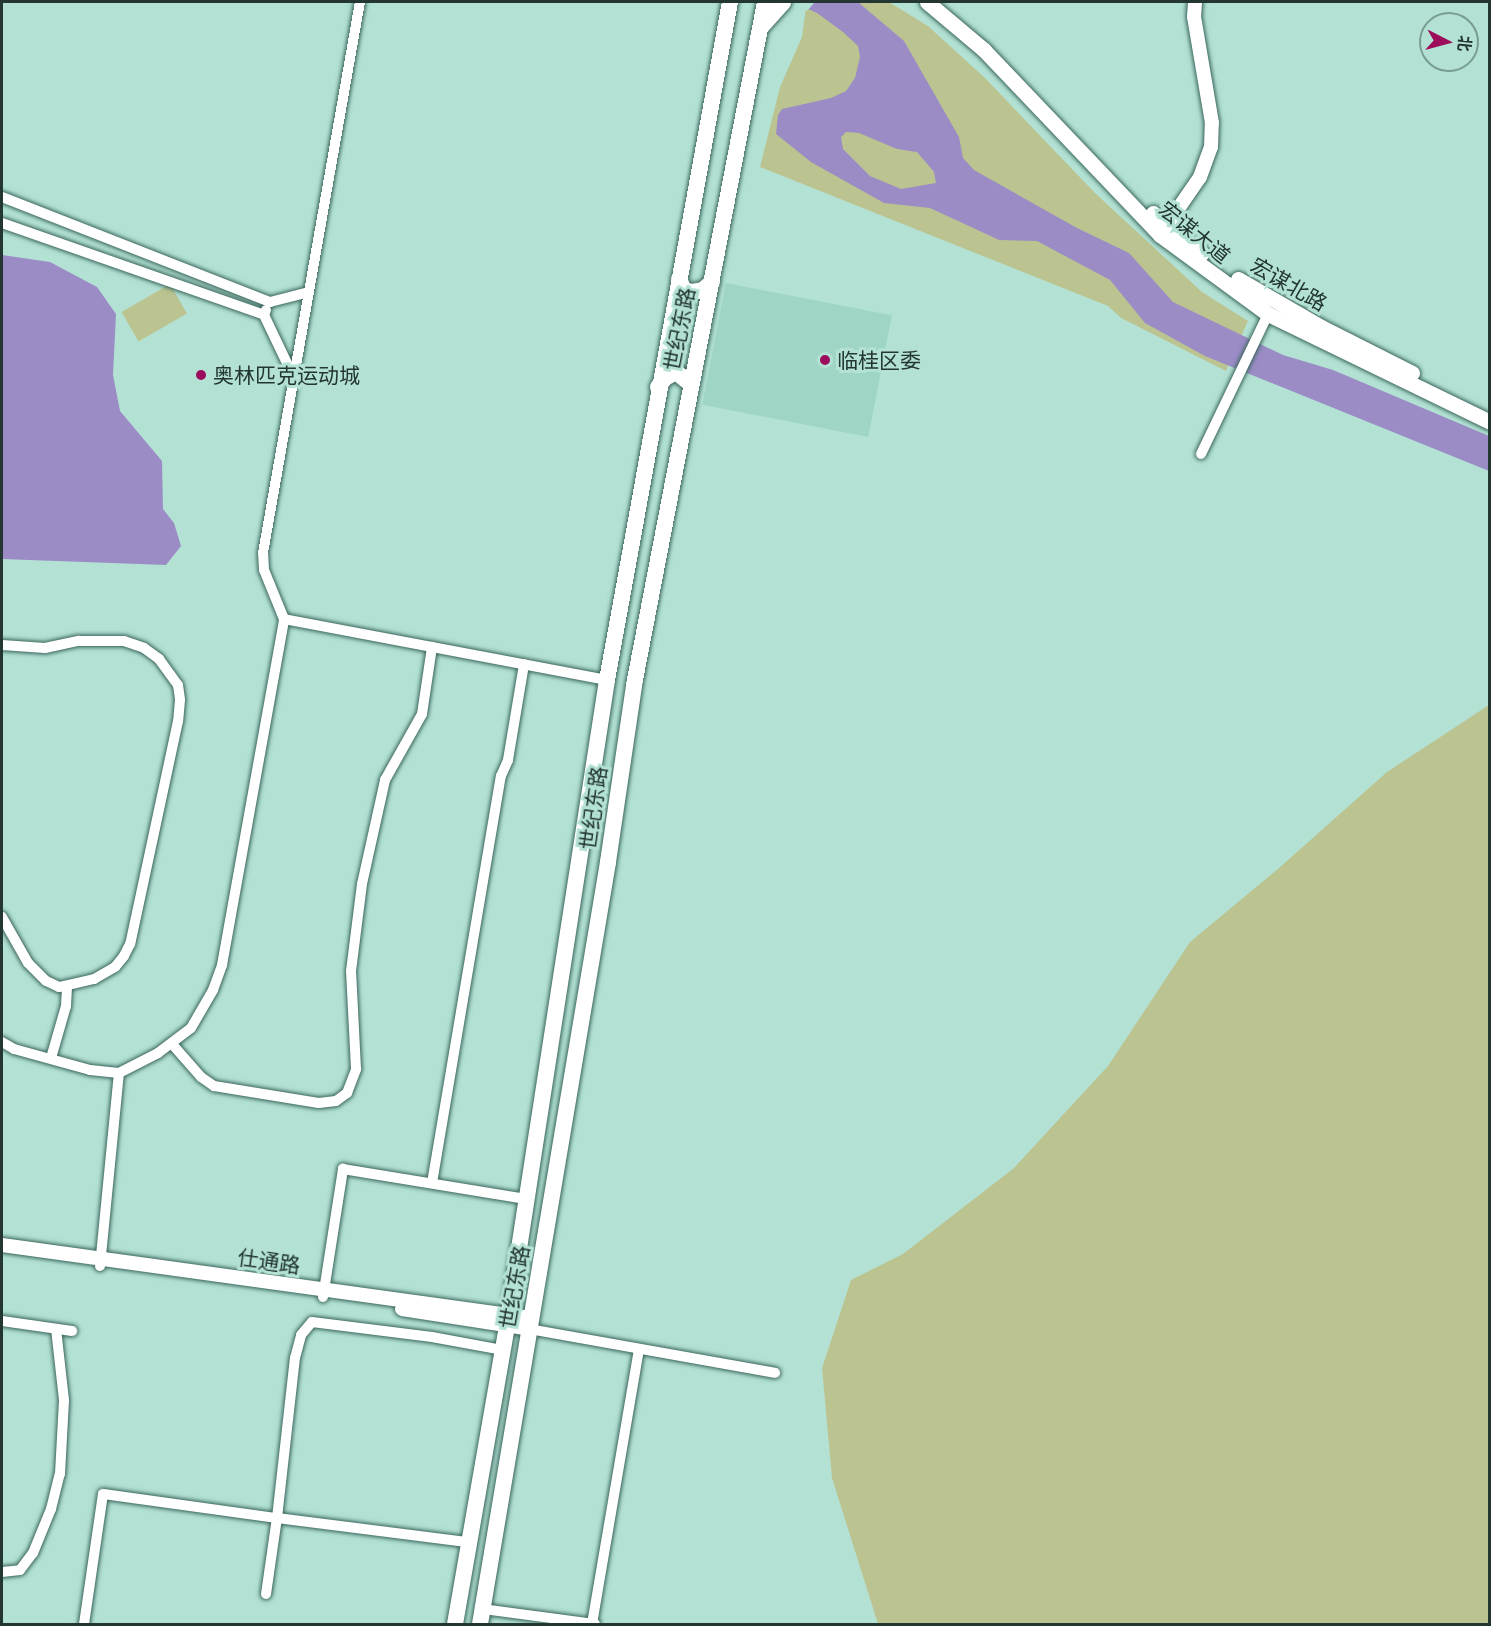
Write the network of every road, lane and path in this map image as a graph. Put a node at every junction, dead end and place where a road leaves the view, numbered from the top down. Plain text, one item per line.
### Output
1 (360, 2) edge
2 (730, 2) edge
3 (783, 2) edge
4 (927, 2) edge
5 (942, 2) edge
6 (1195, 2) edge
7 (764, 3) edge
8 (759, 29) junction
9 (2, 196) edge
10 (2, 223) edge
11 (1163, 231) junction
12 (679, 279) junction
13 (712, 282) junction
14 (309, 292) junction
15 (270, 302) junction
16 (1268, 314) junction
17 (264, 315) junction
18 (294, 379) junction
19 (691, 384) junction
20 (658, 387) junction
21 (1490, 412) edge
22 (1490, 422) edge
23 (1201, 454) dead end
24 (284, 619) junction
25 (2, 645) edge
26 (432, 647) junction
27 (524, 664) junction
28 (607, 680) junction
29 (634, 686) junction
30 (2, 917) edge
31 (67, 987) junction
32 (2, 1042) edge
33 (171, 1044) junction
34 (51, 1058) junction
35 (119, 1073) junction
36 (432, 1183) junction
37 (526, 1198) junction
38 (2, 1245) edge
39 (2, 1254) edge
40 (100, 1262) junction
41 (324, 1293) junction
42 (507, 1320) junction
43 (2, 1321) edge
44 (530, 1324) junction
45 (56, 1329) junction
46 (72, 1331) dead end
47 (502, 1350) junction
48 (639, 1350) junction
49 (775, 1373) dead end
50 (277, 1518) junction
51 (468, 1542) junction
52 (2, 1572) edge
53 (266, 1594) dead end
54 (482, 1617) edge
55 (84, 1624) edge
56 (455, 1624) edge
57 (593, 1624) edge

1 - 14 street
2 - 12 main road, 世纪东路
3 - 8 main road
4 - 11 main road, 宏谋大道
5 - 11 main road, 宏谋北路
6 - 11 street
7 - 8 main road, 世纪东路
8 - 13 main road, 世纪东路
9 - 15 street
10 - 17 street
11 - 16 main road, 宏谋大道
11 - 21 main road, 宏谋北路
12 - 13 main road
12 - 20 main road, 世纪东路
13 - 19 main road, 世纪东路
14 - 15 street
14 - 18 street
15 - 17 street
16 - 22 main road, 宏谋大道
16 - 23 street
17 - 18 street
18 - 24 street
19 - 20 main road
19 - 29 main road, 世纪东路
20 - 28 main road, 世纪东路
24 - 26 street
24 - 33 street
25 - 31 street
26 - 27 street
26 - 33 street
27 - 28 street
27 - 36 street
28 - 29 main road
28 - 37 main road, 世纪东路
29 - 44 main road, 世纪东路
30 - 31 street
31 - 34 street
32 - 34 street
33 - 35 street
34 - 35 street
35 - 40 street
36 - 37 street
36 - 41 street
37 - 42 main road, 世纪东路
38 - 40 street, 仕通路
39 - 40 street, 仕通路
40 - 41 street, 仕通路
41 - 42 street, 仕通路
42 - 44 street, 仕通路
42 - 47 main road, 世纪东路
43 - 45 street
44 - 48 street
44 - 54 main road, 世纪东路
45 - 46 street
45 - 52 street
47 - 50 street
47 - 51 main road, 世纪东路
48 - 49 street
48 - 57 street
50 - 51 street
50 - 53 street
50 - 55 street
51 - 56 main road, 世纪东路
54 - 57 street

